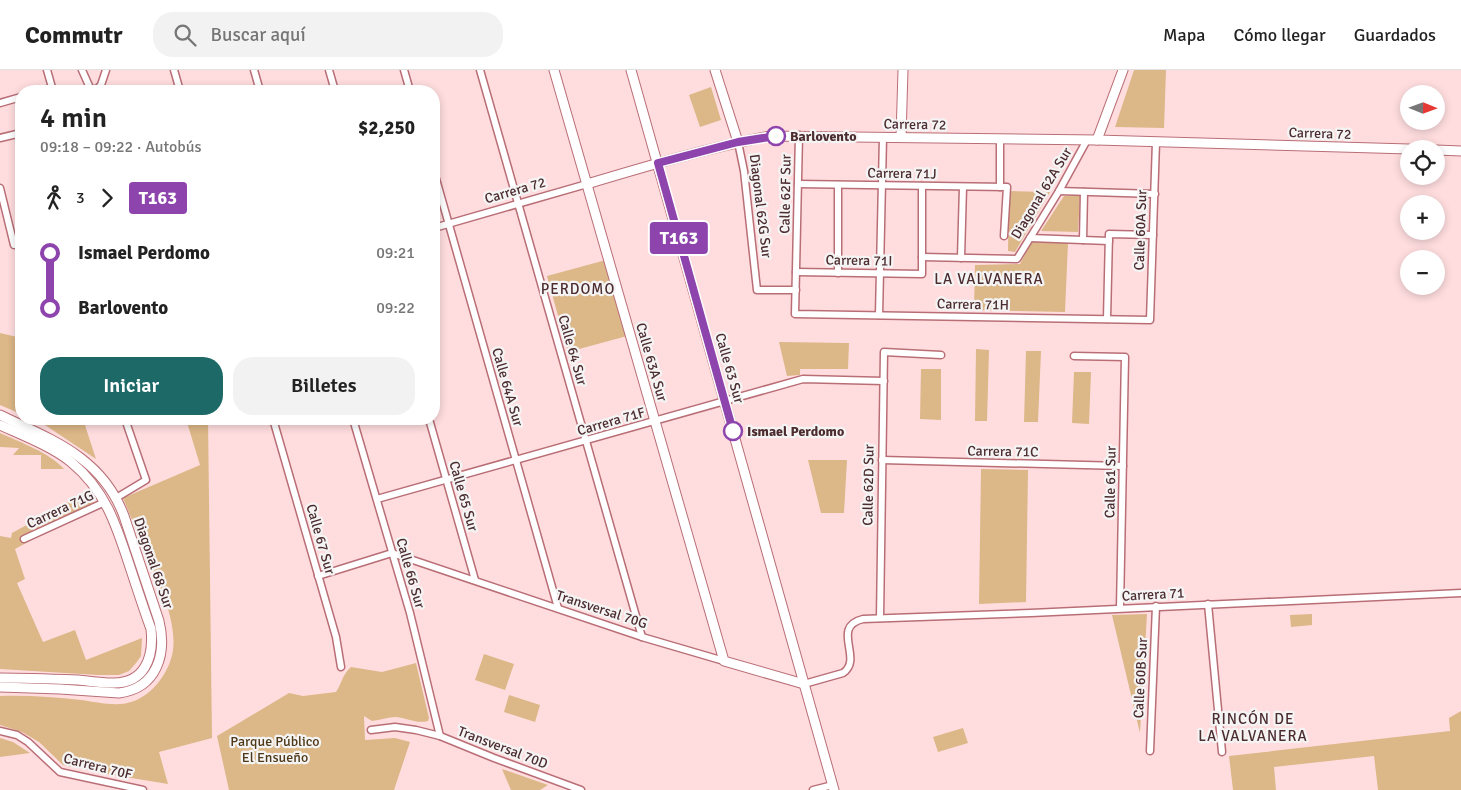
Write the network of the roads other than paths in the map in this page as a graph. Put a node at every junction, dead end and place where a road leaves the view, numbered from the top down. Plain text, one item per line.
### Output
1 (47, 70) edge
2 (82, 70) edge
3 (106, 70) edge
4 (174, 70) edge
5 (254, 70) edge
6 (329, 70) edge
7 (404, 70) edge
8 (480, 70) edge
9 (554, 70) edge
10 (631, 70) edge
11 (715, 70) edge
12 (903, 70) edge
13 (1123, 70) edge
14 (51, 85) edge
15 (89, 85) edge
16 (101, 85) edge
17 (178, 85) edge
18 (258, 85) edge
19 (334, 85) edge
20 (408, 85) edge
21 (15, 99) edge
22 (0, 103) edge
23 (15, 134) edge
24 (799, 135) junction
25 (883, 137) junction
26 (902, 137) junction
27 (0, 138) edge
28 (1000, 139) junction
29 (1092, 140) junction
30 (738, 142) junction
31 (1156, 142) junction
32 (1400, 149) edge
33 (1445, 150) edge
34 (1461, 151) edge
35 (658, 163) junction
36 (587, 184) junction
37 (798, 184) junction
38 (838, 185) junction
39 (882, 186) junction
40 (922, 186) junction
41 (963, 187) junction
42 (1003, 187) junction
43 (0, 188) edge
44 (1059, 191) junction
45 (1084, 192) junction
46 (440, 194) edge
47 (1155, 194) junction
48 (518, 204) junction
49 (448, 224) junction
50 (440, 226) edge
51 (1154, 235) junction
52 (1004, 236) dead end
53 (1109, 237) junction
54 (1030, 238) junction
55 (1083, 240) junction
56 (14, 245) dead end
57 (922, 257) junction
58 (962, 258) junction
59 (796, 272) junction
60 (838, 272) junction
61 (880, 273) junction
62 (796, 290) junction
63 (795, 314) joint
64 (879, 315) junction
65 (1107, 319) junction
66 (1150, 320) joint
67 (941, 355) dead end
68 (1074, 356) dead end
69 (884, 381) junction
70 (725, 402) junction
71 (0, 415) edge
72 (655, 421) junction
73 (15, 422) edge
74 (0, 425) edge
75 (21, 425) edge
76 (126, 425) edge
77 (276, 425) edge
78 (355, 425) edge
79 (431, 425) edge
80 (586, 441) junction
81 (516, 460) junction
82 (882, 460) junction
83 (1122, 466) junction
84 (446, 480) junction
85 (116, 498) junction
86 (377, 500) junction
87 (105, 502) junction
88 (24, 539) dead end
89 (392, 553) junction
90 (318, 576) junction
91 (475, 580) junction
92 (1461, 593) edge
93 (1208, 604) junction
94 (1156, 606) junction
95 (558, 608) junction
96 (1120, 608) junction
97 (880, 618) junction
98 (642, 637) junction
99 (724, 661) junction
100 (342, 667) dead end
101 (0, 678) edge
102 (804, 684) junction
103 (0, 687) edge
104 (371, 730) dead end
105 (0, 731) edge
106 (440, 736) junction
107 (1150, 751) dead end
108 (1222, 752) dead end
109 (833, 788) edge
110 (143, 790) edge
111 (581, 790) edge
112 (813, 790) edge

1 - 14 street
2 - 15 street
3 - 16 street
4 - 17 street
5 - 18 street
6 - 19 street
7 - 20 street
8 - 48 street, Calle 64 Sur
9 - 36 street, Calle 63A Sur
10 - 35 street, Calle 63 Sur
11 - 30 street, Diagonal 62G Sur
12 - 26 street
13 - 29 street
21 - 22 street
23 - 27 street
24 - 25 street, Carrera 72
24 - 30 street, Carrera 72
24 - 37 street, Calle 62F Sur
25 - 26 street, Carrera 72
25 - 39 street
26 - 28 street, Carrera 72
28 - 29 street, Carrera 72
28 - 42 street
29 - 31 street, Carrera 72
29 - 44 street, Diagonal 62A Sur
30 - 35 street, Carrera 72
30 - 62 street, Diagonal 62G Sur
31 - 32 street, Carrera 72
31 - 47 street, Calle 60A Sur
33 - 34 street
35 - 36 street, Carrera 72
35 - 70 street, Calle 63 Sur
36 - 48 street, Carrera 72
36 - 72 street, Calle 63A Sur
37 - 38 street, Carrera 71J
37 - 59 street, Calle 62F Sur
38 - 39 street, Carrera 71J
38 - 60 street
39 - 40 street, Carrera 71J
39 - 61 street
40 - 41 street, Carrera 71J
40 - 57 street
41 - 42 street, Carrera 71J
41 - 58 street
42 - 52 street
43 - 56 street
44 - 45 street
44 - 54 street, Diagonal 62A Sur
45 - 47 street
45 - 55 street
46 - 49 street, Calle 64A Sur
47 - 51 street, Calle 60A Sur
48 - 49 street, Carrera 72
48 - 80 street, Calle 64 Sur
49 - 50 street, Carrera 72
49 - 81 street, Calle 64A Sur
51 - 53 street
51 - 66 street, Calle 60A Sur
53 - 55 street
53 - 65 street
54 - 55 street
54 - 58 street, Diagonal 62A Sur
57 - 58 street
57 - 61 street, Carrera 71I
59 - 60 street, Carrera 71I
59 - 62 street, Calle 62F Sur
60 - 61 street, Carrera 71I
61 - 64 street
62 - 63 street, Calle 62F Sur
63 - 64 street, Carrera 71H
64 - 65 street, Carrera 71H
65 - 66 street, Carrera 71H
67 - 69 street, Calle 62D Sur
68 - 83 street, Calle 61 Sur
69 - 70 street, Carrera 71F
69 - 82 street, Calle 62D Sur
70 - 72 street, Carrera 71F
70 - 102 street, Calle 63 Sur
71 - 73 street, Diagonal 68 Sur
72 - 80 street, Carrera 71F
72 - 99 street, Calle 63A Sur
74 - 87 street, Diagonal 68 Sur
75 - 85 street, Diagonal 68 Sur
76 - 85 street
77 - 90 street, Calle 67 Sur
78 - 86 street, Calle 66 Sur
79 - 84 street, Calle 65 Sur
80 - 81 street, Carrera 71F
80 - 98 street, Calle 64 Sur
81 - 84 street, Carrera 71F
81 - 95 street, Calle 64A Sur
82 - 83 street, Carrera 71C
82 - 97 street, Calle 62D Sur
83 - 96 street, Calle 61 Sur
84 - 86 street, Carrera 71F
84 - 91 street, Calle 65 Sur
85 - 103 street, Diagonal 68 Sur
86 - 89 street, Calle 66 Sur
87 - 88 street, Carrera 71G
87 - 101 street, Diagonal 68 Sur
89 - 90 street
89 - 91 street, Transversal 70G
89 - 106 street, Calle 66 Sur
90 - 100 street, Calle 67 Sur
91 - 95 street, Transversal 70G
92 - 93 street, Carrera 71
93 - 94 street, Carrera 71
93 - 108 street
94 - 96 street, Carrera 71
94 - 107 street, Calle 60B Sur
95 - 98 street, Transversal 70G
96 - 97 street, Carrera 71
97 - 102 street, Carrera 71
98 - 99 street, Transversal 70G
99 - 102 street, Transversal 70G
102 - 109 street, Calle 63 Sur
104 - 106 street, Transversal 70D
105 - 110 street, Carrera 70F
106 - 111 street, Transversal 70D
109 - 112 street

